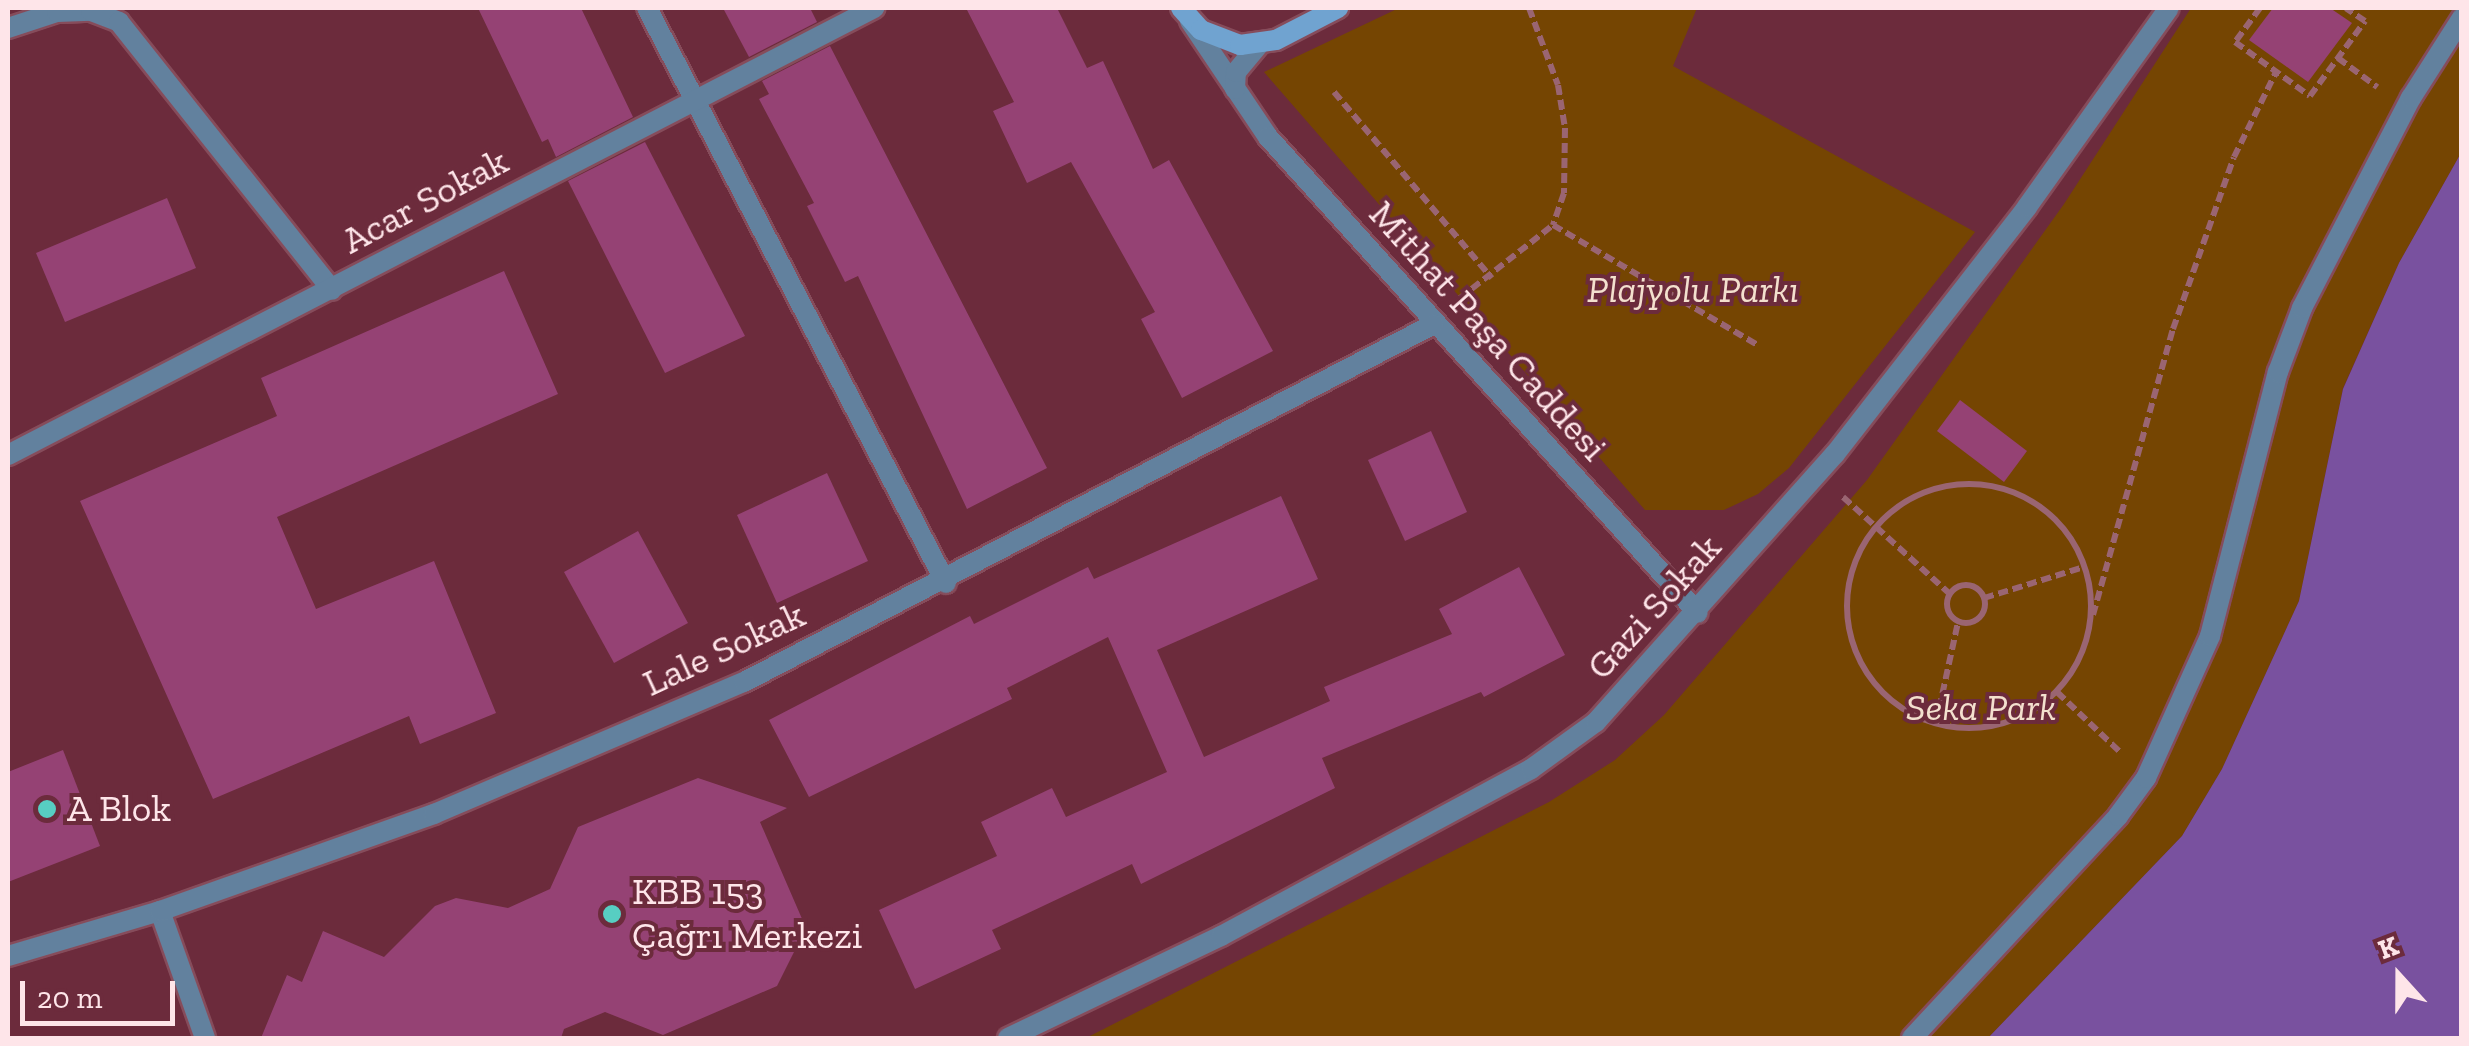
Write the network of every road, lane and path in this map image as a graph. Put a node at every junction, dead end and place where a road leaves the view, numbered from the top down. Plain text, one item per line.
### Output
1 (646, 8) edge
2 (874, 8) edge
3 (1338, 8) edge
4 (1529, 8) edge
5 (2169, 8) edge
6 (2260, 8) edge
7 (2346, 8) edge
8 (1182, 10) edge
9 (2462, 18) edge
10 (8, 28) edge
11 (1259, 44) junction
12 (2338, 58) junction
13 (2276, 72) junction
14 (1235, 89) junction
15 (1334, 92) dead end
16 (693, 97) junction
17 (2405, 108) junction
18 (1553, 225) junction
19 (1492, 278) junction
20 (332, 290) junction
21 (1431, 321) junction
22 (1759, 346) dead end
23 (8, 455) edge
24 (1818, 474) junction
25 (1876, 528) junction
26 (2084, 567) junction
27 (946, 582) junction
28 (1950, 594) junction
29 (1984, 598) junction
30 (1698, 614) junction
31 (2091, 621) junction
32 (1958, 622) junction
33 (2057, 692) junction
34 (1936, 723) junction
35 (2146, 778) junction
36 (160, 912) junction
37 (8, 956) edge
38 (206, 1038) edge
39 (1008, 1038) edge
40 (1912, 1038) edge

1 - 16 street
2 - 16 street, Acar Sokak
3 - 11 main road
4 - 18 path
5 - 24 street, Gazi Sokak
6 - 13 path
7 - 12 path
8 - 11 main road, Mithat Paşa Caddesi
8 - 14 street, Mithat Paşa Caddesi
9 - 17 street
10 - 20 street
11 - 14 street
12 - 13 path
12 - 17 path
13 - 31 path
14 - 21 street, Mithat Paşa Caddesi
15 - 19 path
16 - 20 street, Acar Sokak
16 - 27 street
17 - 35 street
18 - 19 path
18 - 22 path
19 - 21 path
20 - 23 street, Acar Sokak
21 - 27 street, Lale Sokak
21 - 30 street, Mithat Paşa Caddesi
24 - 25 path
24 - 30 street, Gazi Sokak
25 - 26 path
25 - 28 path
25 - 34 path
26 - 29 path
26 - 31 path
27 - 36 street, Lale Sokak
28 - 29 path
28 - 32 path
29 - 32 path
30 - 39 street, Gazi Sokak
31 - 33 path
32 - 34 path
33 - 34 path
33 - 35 path
35 - 40 street
36 - 37 street, Lale Sokak
36 - 38 street

